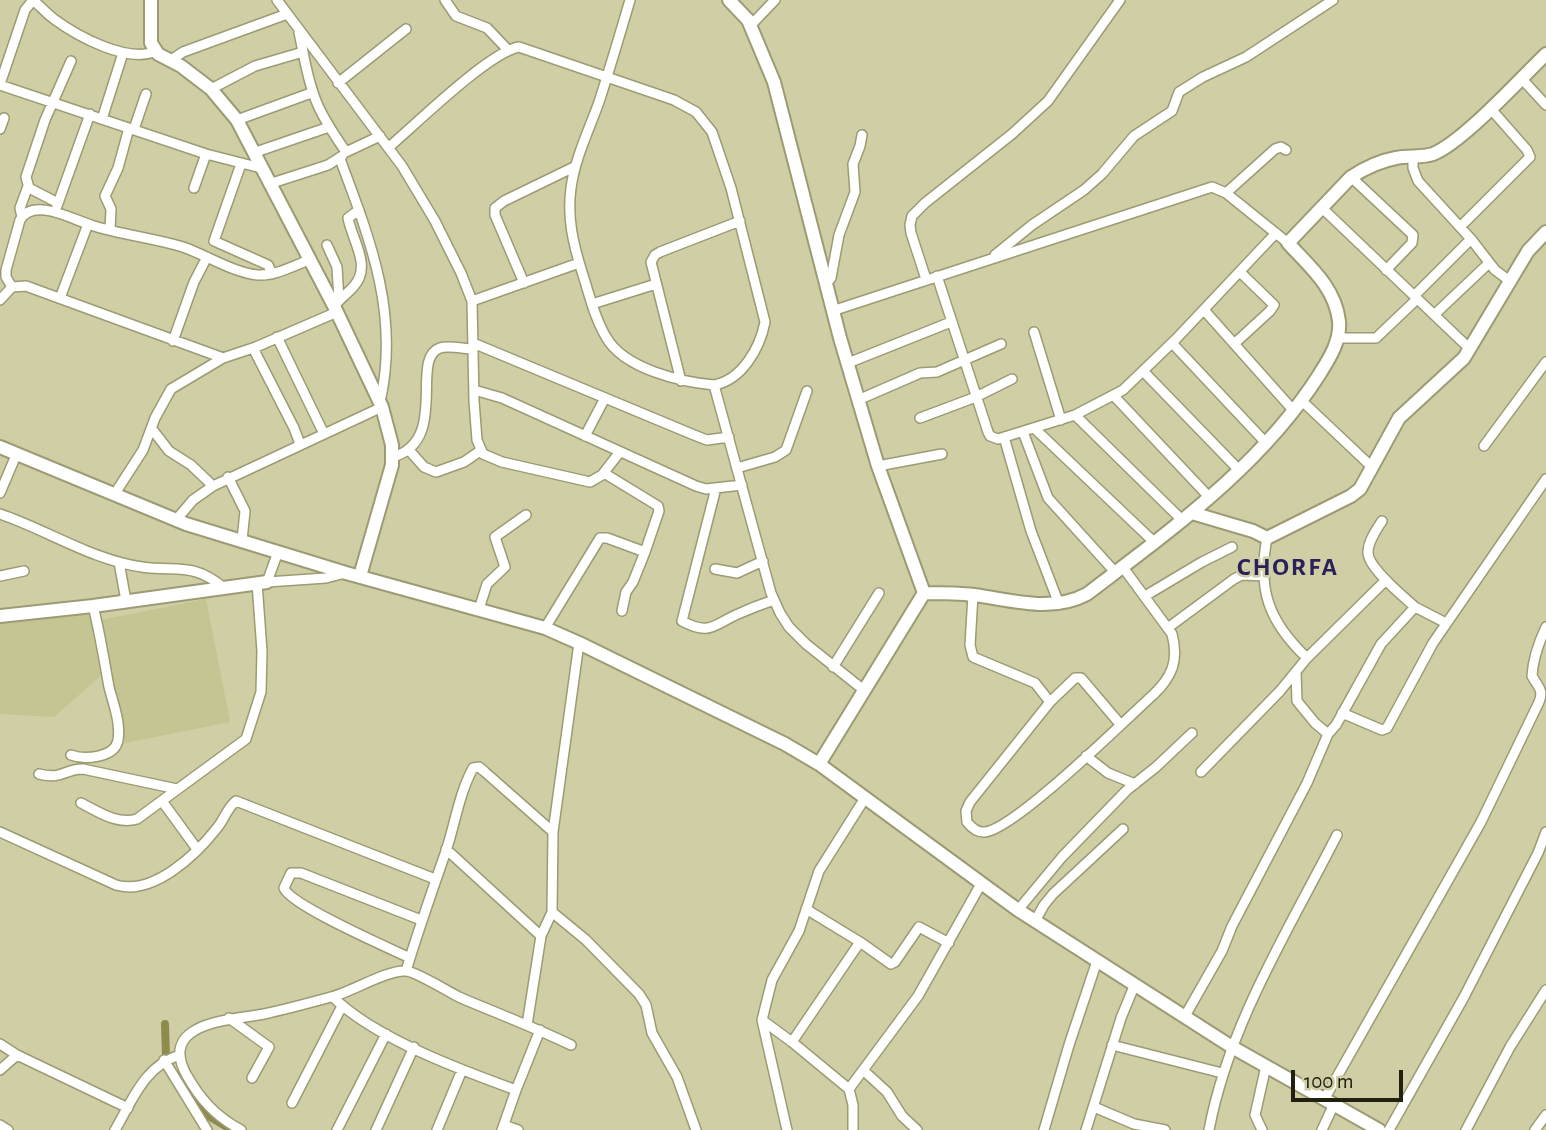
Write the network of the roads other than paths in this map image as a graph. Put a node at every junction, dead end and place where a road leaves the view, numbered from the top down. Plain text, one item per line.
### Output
1 (33, 0) edge
2 (151, 0) edge
3 (277, 0) edge
4 (445, 0) edge
5 (630, 0) edge
6 (729, 0) edge
7 (775, 0) edge
8 (1120, 0) edge
9 (1333, 0) edge
10 (287, 14) junction
11 (751, 25) junction
12 (405, 29) dead end
13 (299, 30) junction
14 (508, 50) junction
15 (156, 51) junction
16 (303, 52) junction
17 (123, 53) junction
18 (1546, 54) edge
19 (170, 60) junction
20 (71, 61) dead end
21 (607, 76) junction
22 (1521, 78) junction
23 (338, 83) junction
24 (0, 84) edge
25 (211, 89) junction
26 (311, 93) junction
27 (146, 94) dead end
28 (52, 102) junction
29 (1546, 105) edge
30 (1490, 108) junction
31 (90, 114) junction
32 (4, 118) dead end
33 (102, 119) junction
34 (236, 120) junction
35 (329, 127) junction
36 (131, 129) junction
37 (0, 130) edge
38 (862, 135) dead end
39 (380, 136) junction
40 (389, 147) junction
41 (1286, 150) dead end
42 (253, 153) junction
43 (206, 154) junction
44 (343, 155) junction
45 (1413, 156) junction
46 (241, 164) junction
47 (574, 167) junction
48 (261, 168) junction
49 (1352, 177) junction
50 (269, 184) junction
51 (28, 186) junction
52 (194, 188) dead end
53 (1226, 192) junction
54 (57, 207) junction
55 (1321, 207) junction
56 (359, 210) junction
57 (22, 217) junction
58 (740, 221) junction
59 (88, 225) junction
60 (1460, 227) junction
61 (110, 230) junction
62 (1546, 232) edge
63 (1276, 233) junction
64 (1471, 239) junction
65 (1288, 243) junction
66 (327, 245) dead end
67 (207, 257) junction
68 (991, 258) junction
69 (309, 260) junction
70 (579, 263) junction
71 (1489, 263) junction
72 (1386, 270) junction
73 (1240, 272) junction
74 (272, 274) junction
75 (937, 276) junction
76 (926, 279) junction
77 (1511, 282) junction
78 (524, 283) junction
79 (656, 284) junction
80 (825, 285) junction
81 (12, 287) junction
82 (60, 298) junction
83 (1416, 298) junction
84 (0, 300) edge
85 (472, 301) junction
86 (592, 304) junction
87 (336, 306) junction
88 (1204, 310) junction
89 (832, 311) junction
90 (1434, 315) junction
91 (951, 322) junction
92 (1034, 332) dead end
93 (278, 337) junction
94 (1338, 338) junction
95 (173, 341) junction
96 (1172, 343) junction
97 (1001, 344) dead end
98 (1234, 344) junction
99 (473, 346) junction
100 (253, 348) junction
101 (1470, 349) junction
102 (223, 358) junction
103 (964, 360) junction
104 (1546, 362) edge
105 (848, 363) junction
106 (1143, 371) junction
107 (1013, 379) dead end
108 (681, 381) junction
109 (714, 385) junction
110 (474, 390) junction
111 (807, 391) dead end
112 (1114, 396) junction
113 (976, 397) junction
114 (605, 398) junction
115 (858, 400) junction
116 (381, 405) junction
117 (1297, 405) junction
118 (1075, 415) junction
119 (920, 418) dead end
120 (1060, 420) junction
121 (1034, 428) junction
122 (152, 429) junction
123 (1023, 432) junction
124 (324, 433) junction
125 (585, 436) junction
126 (729, 437) junction
127 (1004, 437) junction
128 (1266, 443) junction
129 (300, 444) junction
130 (1484, 446) dead end
131 (0, 447) edge
132 (408, 449) junction
133 (481, 451) junction
134 (17, 453) junction
135 (619, 453) junction
136 (942, 454) dead end
137 (393, 457) junction
138 (878, 466) junction
139 (737, 467) junction
140 (1373, 468) junction
141 (1239, 470) junction
142 (604, 473) junction
143 (228, 477) junction
144 (1546, 478) edge
145 (742, 485) junction
146 (213, 486) junction
147 (716, 488) junction
148 (0, 493) edge
149 (114, 495) junction
150 (1210, 498) junction
151 (0, 514) edge
152 (526, 515) dead end
153 (1187, 516) junction
154 (176, 520) junction
155 (1382, 521) dead end
156 (1267, 538) junction
157 (242, 540) junction
158 (1154, 542) junction
159 (1232, 547) dead end
160 (278, 552) junction
161 (645, 552) junction
162 (763, 561) junction
163 (119, 562) junction
164 (715, 569) dead end
165 (1118, 569) junction
166 (24, 571) dead end
167 (346, 573) junction
168 (0, 576) edge
169 (360, 576) junction
170 (1265, 576) junction
171 (1386, 580) junction
172 (262, 583) junction
173 (224, 588) junction
174 (879, 593) dead end
175 (924, 593) junction
176 (972, 594) junction
177 (1145, 596) junction
178 (774, 600) junction
179 (126, 601) junction
180 (1059, 604) junction
181 (93, 606) junction
182 (1415, 607) junction
183 (479, 609) junction
184 (622, 611) dead end
185 (0, 616) edge
186 (1446, 623) junction
187 (1169, 627) junction
188 (1546, 627) edge
189 (545, 628) junction
190 (579, 643) junction
191 (1307, 658) junction
192 (833, 667) junction
193 (1296, 672) junction
194 (865, 691) junction
195 (1050, 702) junction
196 (1342, 713) junction
197 (1120, 724) junction
198 (1192, 733) dead end
199 (1328, 734) junction
200 (71, 755) dead end
201 (1086, 756) junction
202 (820, 764) junction
203 (1201, 772) dead end
204 (39, 774) dead end
205 (1135, 784) junction
206 (177, 789) junction
207 (865, 799) junction
208 (162, 801) junction
209 (81, 803) dead end
210 (1123, 829) dead end
211 (0, 832) edge
212 (553, 832) junction
213 (1546, 832) edge
214 (1337, 835) dead end
215 (197, 849) junction
216 (446, 849) junction
217 (435, 879) junction
218 (981, 884) junction
219 (806, 909) junction
220 (1018, 910) junction
221 (552, 912) junction
222 (421, 920) junction
223 (1035, 921) junction
224 (541, 936) junction
225 (860, 942) junction
226 (949, 943) junction
227 (410, 958) junction
228 (1097, 961) junction
229 (406, 971) junction
230 (1135, 984) junction
231 (1546, 990) edge
232 (333, 997) junction
233 (342, 1006) junction
234 (1185, 1016) junction
235 (229, 1018) junction
236 (762, 1020) junction
237 (527, 1025) junction
238 (540, 1030) junction
239 (386, 1034) junction
240 (792, 1042) junction
241 (0, 1044) edge
242 (571, 1045) dead end
243 (1112, 1045) junction
244 (414, 1047) junction
245 (1233, 1047) junction
246 (17, 1055) junction
247 (170, 1058) junction
248 (1266, 1066) junction
249 (0, 1070) edge
250 (462, 1070) junction
251 (863, 1070) junction
252 (1222, 1073) junction
253 (252, 1078) dead end
254 (849, 1089) junction
255 (516, 1090) junction
256 (1330, 1101) junction
257 (292, 1103) dead end
258 (1094, 1107) junction
259 (128, 1108) junction
260 (1546, 1115) edge
261 (0, 1125) edge
262 (503, 1127) edge
263 (856, 1128) edge
264 (8, 1130) edge
265 (115, 1130) edge
266 (207, 1130) edge
267 (240, 1130) edge
268 (337, 1130) edge
269 (376, 1130) edge
270 (437, 1130) edge
271 (518, 1130) edge
272 (696, 1130) edge
273 (787, 1130) edge
274 (917, 1130) edge
275 (1044, 1130) edge
276 (1086, 1130) edge
277 (1165, 1130) edge
278 (1209, 1130) edge
279 (1262, 1130) edge
280 (1322, 1130) edge
281 (1379, 1130) edge
282 (1389, 1130) edge
283 (1466, 1130) edge
284 (1535, 1130) edge

1 - 17 street
1 - 24 street
2 - 15 main road
3 - 10 street
4 - 14 street
5 - 21 street
6 - 11 main road
7 - 11 street
8 - 76 street
9 - 68 street
10 - 13 street
10 - 19 street
11 - 80 main road
12 - 23 street
13 - 16 street
13 - 23 street
14 - 21 street
14 - 40 street
15 - 17 street
15 - 19 main road
16 - 25 street
16 - 26 street
17 - 33 street
18 - 22 main road
19 - 25 main road
20 - 28 street
21 - 47 street
21 - 58 street
22 - 29 street
22 - 30 main road
23 - 39 street
24 - 28 street
25 - 34 main road
26 - 34 street
26 - 35 street
27 - 36 street
28 - 31 street
28 - 51 street
30 - 45 main road
30 - 60 street
31 - 33 street
31 - 54 street
32 - 37 street
33 - 36 street
34 - 42 main road
35 - 42 street
35 - 44 street
36 - 43 street
36 - 61 street
38 - 80 street
39 - 40 street
39 - 44 street
40 - 85 street
41 - 53 street
42 - 48 main road
43 - 46 street
43 - 52 street
44 - 50 street
44 - 56 street
45 - 49 main road
45 - 60 street
46 - 48 street
46 - 74 street
47 - 70 street
47 - 78 street
48 - 50 main road
49 - 55 main road
49 - 72 street
50 - 69 main road
51 - 54 street
51 - 57 street
53 - 63 street
53 - 68 street
54 - 57 street
54 - 59 street
55 - 65 main road
55 - 72 street
56 - 87 street
56 - 116 street
57 - 81 street
58 - 79 street
58 - 109 street
59 - 61 street
59 - 82 street
60 - 64 street
61 - 67 street
62 - 77 main road
63 - 65 street
63 - 73 street
64 - 71 street
64 - 83 street
65 - 94 main road
66 - 87 street
67 - 74 street
67 - 95 street
68 - 75 street
69 - 74 street
69 - 87 main road
70 - 78 street
70 - 86 street
71 - 77 street
71 - 90 street
72 - 83 street
73 - 88 street
73 - 98 street
75 - 76 street
75 - 91 street
76 - 89 street
77 - 101 main road
78 - 85 street
79 - 86 street
79 - 108 street
80 - 89 main road
81 - 82 street
81 - 84 street
82 - 95 street
83 - 90 street
83 - 94 street
85 - 99 street
86 - 108 street
87 - 93 street
87 - 116 main road
88 - 96 street
88 - 98 street
89 - 105 main road
90 - 101 street
91 - 103 street
91 - 105 street
92 - 120 street
93 - 100 street
93 - 124 street
94 - 117 main road
95 - 102 street
96 - 106 street
96 - 128 street
97 - 103 street
98 - 117 street
99 - 110 street
99 - 114 street
99 - 132 street
100 - 102 street
100 - 129 street
101 - 140 main road
102 - 122 street
103 - 113 street
103 - 115 street
104 - 130 street
105 - 115 main road
106 - 112 street
106 - 141 street
107 - 113 street
108 - 109 street
109 - 126 street
110 - 125 street
110 - 133 street
111 - 139 street
112 - 118 street
112 - 150 street
113 - 119 street
113 - 127 street
114 - 125 street
114 - 126 street
115 - 138 main road
116 - 124 street
116 - 137 main road
117 - 128 main road
117 - 140 street
118 - 120 street
118 - 153 street
120 - 121 street
121 - 123 street
121 - 158 street
122 - 146 street
122 - 149 street
123 - 127 street
123 - 165 street
124 - 129 street
125 - 135 street
126 - 139 street
127 - 180 street
128 - 141 main road
129 - 143 street
131 - 134 main road
132 - 133 street
132 - 137 street
133 - 142 street
134 - 148 street
134 - 149 main road
135 - 142 street
135 - 147 street
136 - 138 street
137 - 169 main road
138 - 175 main road
139 - 145 street
140 - 156 main road
141 - 150 main road
142 - 161 street
143 - 146 street
143 - 157 street
144 - 186 street
145 - 147 street
145 - 162 street
146 - 154 street
147 - 178 street
149 - 154 main road
150 - 153 main road
151 - 163 street
152 - 183 street
153 - 156 main road
153 - 158 main road
154 - 157 main road
155 - 171 street
156 - 170 street
157 - 160 main road
158 - 165 main road
159 - 177 street
160 - 167 main road
160 - 172 street
161 - 184 street
161 - 189 street
162 - 164 street
162 - 178 street
163 - 173 street
163 - 179 street
165 - 177 street
165 - 180 main road
166 - 168 street
167 - 169 main road
167 - 172 street
169 - 183 main road
170 - 187 street
170 - 191 street
171 - 182 street
171 - 191 street
172 - 173 main road
172 - 206 street
173 - 179 main road
174 - 192 street
175 - 176 main road
175 - 194 main road
176 - 180 main road
176 - 195 street
177 - 187 street
178 - 192 street
179 - 181 main road
181 - 185 main road
181 - 200 street
182 - 186 street
182 - 196 street
183 - 189 main road
186 - 196 street
187 - 197 street
188 - 256 street
189 - 190 main road
190 - 202 main road
190 - 212 street
191 - 193 street
192 - 194 street
193 - 199 street
193 - 203 street
194 - 202 main road
195 - 197 street
195 - 201 street
196 - 199 street
197 - 201 street
198 - 205 street
199 - 234 street
201 - 205 street
202 - 207 main road
204 - 206 street
205 - 220 street
206 - 208 street
207 - 218 main road
207 - 219 street
208 - 209 street
208 - 215 street
210 - 223 street
211 - 215 street
212 - 216 street
212 - 221 street
213 - 282 street
214 - 245 street
215 - 217 street
216 - 217 street
216 - 224 street
217 - 222 street
218 - 220 main road
218 - 226 street
219 - 225 street
219 - 236 street
220 - 223 main road
221 - 224 street
221 - 272 street
222 - 227 street
222 - 227 street
223 - 228 main road
224 - 237 street
225 - 226 street
225 - 240 street
226 - 251 street
227 - 229 street
228 - 230 main road
228 - 275 street
229 - 232 street
229 - 237 street
230 - 234 main road
230 - 243 street
231 - 283 street
232 - 233 street
232 - 235 street
233 - 239 street
233 - 257 street
234 - 245 main road
235 - 247 street
235 - 253 street
236 - 240 street
236 - 273 street
237 - 238 street
238 - 242 street
238 - 255 street
239 - 244 street
239 - 268 street
240 - 254 street
241 - 246 street
243 - 252 street
243 - 258 street
244 - 250 street
244 - 269 street
245 - 248 main road
245 - 252 street
246 - 249 street
246 - 259 street
247 - 259 street
247 - 266 street
247 - 267 street
248 - 256 main road
248 - 279 street
250 - 255 street
250 - 270 street
251 - 254 street
251 - 274 street
252 - 278 street
254 - 263 street
255 - 262 street
256 - 280 street
256 - 281 main road
258 - 276 street
258 - 277 street
259 - 265 street
260 - 284 street
261 - 264 street
262 - 271 street

